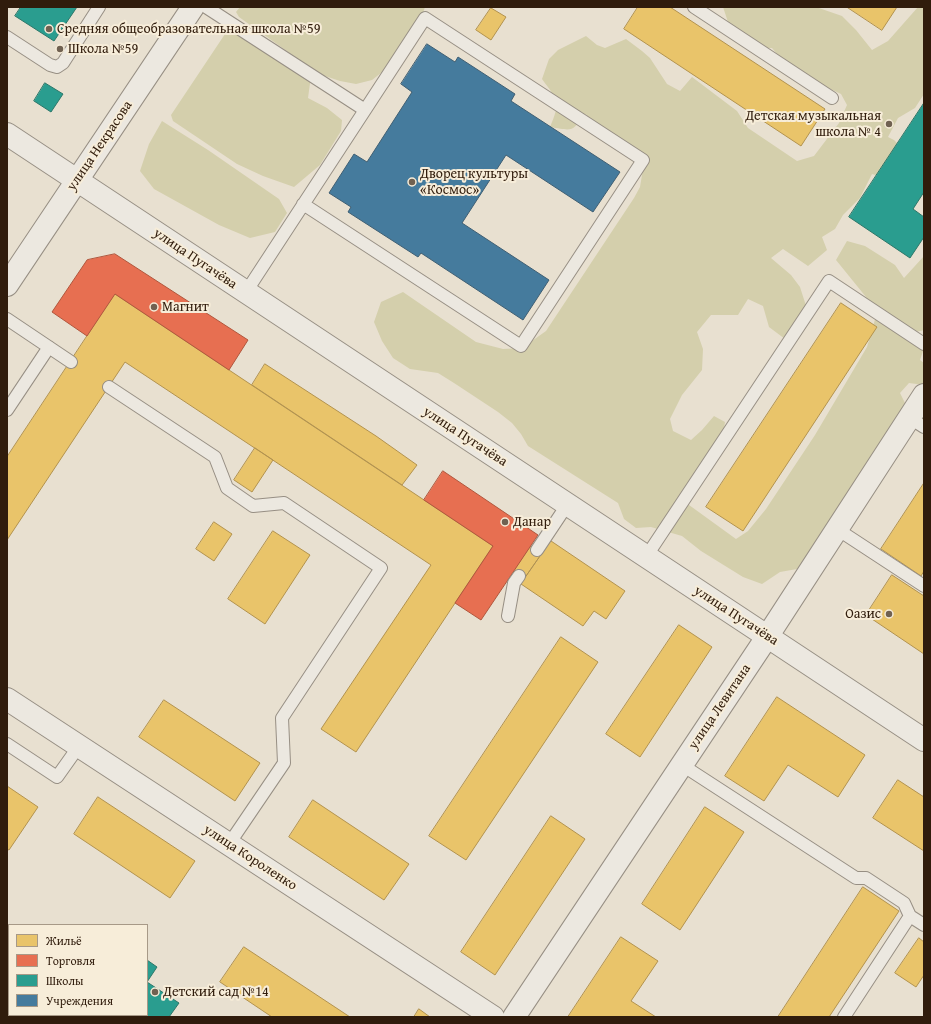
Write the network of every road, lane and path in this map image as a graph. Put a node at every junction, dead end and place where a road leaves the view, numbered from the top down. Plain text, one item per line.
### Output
1 (99, 7) edge
2 (193, 7) edge
3 (206, 7) edge
4 (694, 7) edge
5 (7, 37) edge
6 (832, 98) dead end
7 (364, 110) junction
8 (7, 134) edge
9 (77, 180) junction
10 (303, 204) junction
11 (7, 285) edge
12 (246, 292) junction
13 (7, 319) edge
14 (924, 344) edge
15 (49, 347) junction
16 (71, 362) dead end
17 (109, 387) dead end
18 (924, 396) edge
19 (7, 410) edge
20 (917, 422) edge
21 (567, 505) junction
22 (837, 529) junction
23 (537, 550) dead end
24 (646, 557) junction
25 (519, 576) dead end
26 (924, 586) edge
27 (508, 616) dead end
28 (767, 637) junction
29 (7, 699) edge
30 (924, 740) edge
31 (7, 744) edge
32 (79, 746) junction
33 (682, 764) junction
34 (229, 844) junction
35 (910, 916) junction
36 (924, 925) edge
37 (493, 1017) edge
38 (514, 1017) edge
39 (844, 1017) edge

1 - 5 lane
2 - 9 street, улица Некрасова
3 - 7 lane
4 - 6 lane
7 - 10 lane
7 - 10 lane
8 - 9 street, улица Пугачёва
9 - 11 street, улица Некрасова
9 - 12 street, улица Пугачёва
10 - 12 lane
12 - 21 street, улица Пугачёва
13 - 15 lane
14 - 24 lane
15 - 16 lane
15 - 19 lane
17 - 34 lane
18 - 20 street, улица Левитана
20 - 22 street, улица Левитана
21 - 23 lane
21 - 24 street, улица Пугачёва
22 - 26 lane
22 - 28 street, улица Левитана
24 - 28 street, улица Пугачёва
25 - 27 lane
28 - 30 street, улица Пугачёва
28 - 33 street, улица Левитана
29 - 32 street, улица Короленко
31 - 32 lane
32 - 34 street, улица Короленко
33 - 35 lane
33 - 38 street, улица Левитана
34 - 37 street, улица Короленко
35 - 36 lane
35 - 39 lane

